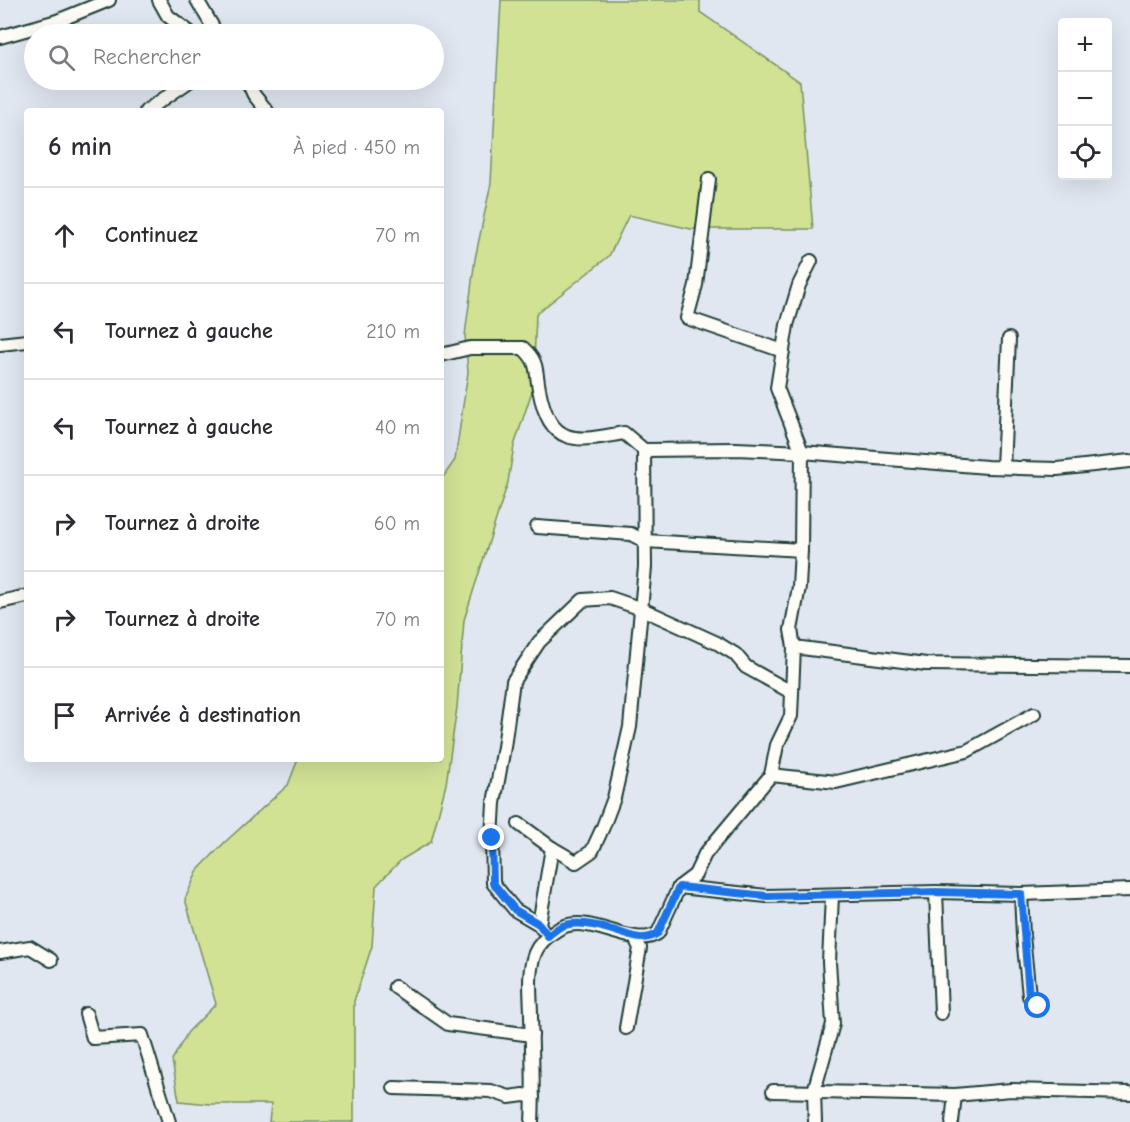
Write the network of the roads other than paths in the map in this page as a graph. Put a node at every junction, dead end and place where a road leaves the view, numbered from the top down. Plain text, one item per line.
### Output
1 (109, 0) edge
2 (159, 0) edge
3 (197, 0) edge
4 (46, 24) edge
5 (179, 24) edge
6 (211, 24) edge
7 (24, 30) edge
8 (0, 37) edge
9 (176, 90) edge
10 (252, 90) edge
11 (150, 108) edge
12 (265, 108) edge
13 (709, 179) dead end
14 (811, 261) dead end
15 (1009, 339) dead end
16 (24, 341) edge
17 (0, 344) edge
18 (783, 351) junction
19 (444, 354) edge
20 (644, 450) junction
21 (802, 452) junction
22 (1130, 461) edge
23 (1003, 467) junction
24 (537, 527) dead end
25 (645, 541) junction
26 (801, 550) junction
27 (24, 597) edge
28 (0, 602) edge
29 (642, 609) junction
30 (794, 647) junction
31 (1130, 666) edge
32 (791, 692) junction
33 (1034, 714) dead end
34 (771, 775) junction
35 (519, 824) dead end
36 (552, 848) junction
37 (679, 887) junction
38 (1130, 890) edge
39 (936, 892) junction
40 (1021, 894) junction
41 (832, 895) junction
42 (539, 924) junction
43 (548, 936) junction
44 (635, 938) junction
45 (0, 952) edge
46 (51, 960) dead end
47 (395, 987) dead end
48 (1038, 1006) dead end
49 (941, 1013) dead end
50 (86, 1014) dead end
51 (626, 1028) dead end
52 (532, 1035) junction
53 (394, 1088) dead end
54 (773, 1091) dead end
55 (814, 1091) junction
56 (1130, 1093) edge
57 (955, 1095) junction
58 (533, 1097) junction
59 (169, 1122) edge
60 (532, 1122) edge
61 (815, 1122) edge
62 (952, 1122) edge

1 - 4 street
2 - 5 street
3 - 6 street
7 - 8 street
9 - 11 street
10 - 12 street
13 - 18 street
14 - 18 street
15 - 23 street
16 - 17 street
18 - 21 street
19 - 20 street
20 - 21 street
20 - 25 street
21 - 23 street
21 - 26 street
22 - 23 street
24 - 25 street
25 - 26 street
25 - 29 street
26 - 30 street
27 - 28 street
29 - 32 street
29 - 36 street
29 - 42 street
30 - 31 street
30 - 32 street
32 - 34 street
33 - 34 street
34 - 37 street
35 - 36 street
36 - 42 street
37 - 41 street
37 - 44 street
38 - 40 street
39 - 40 street
39 - 41 street
39 - 49 street
40 - 48 street
41 - 55 street
42 - 43 street
43 - 44 street
43 - 52 street
44 - 51 street
45 - 46 street
47 - 52 street
50 - 59 street
52 - 58 street
53 - 58 street
54 - 55 street
55 - 57 street
55 - 61 street
56 - 57 street
57 - 62 street
58 - 60 street

